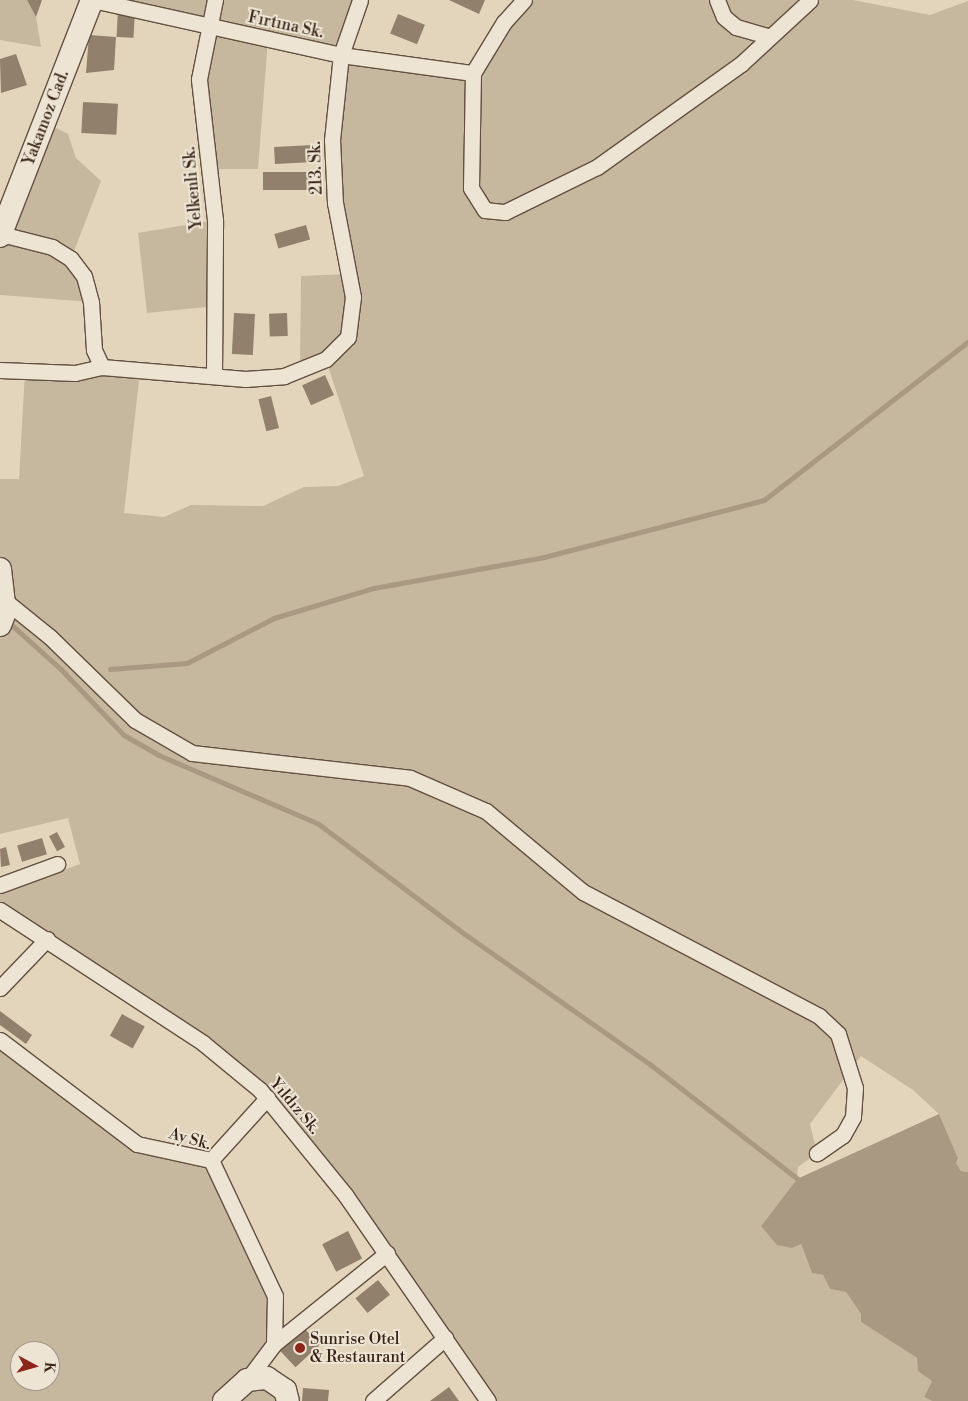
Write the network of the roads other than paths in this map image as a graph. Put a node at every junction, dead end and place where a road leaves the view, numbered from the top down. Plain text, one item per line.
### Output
1 (92, 0) edge
2 (215, 0) edge
3 (360, 0) edge
4 (524, 0) edge
5 (717, 0) edge
6 (810, 0) edge
7 (208, 26) junction
8 (768, 36) junction
9 (341, 55) junction
10 (473, 74) junction
11 (0, 235) edge
12 (102, 367) junction
13 (0, 370) edge
14 (214, 376) junction
15 (0, 569) edge
16 (3, 609) edge
17 (57, 864) dead end
18 (0, 885) edge
19 (0, 910) edge
20 (47, 939) junction
21 (0, 988) edge
22 (0, 1040) edge
23 (267, 1098) junction
24 (817, 1153) dead end
25 (211, 1160) junction
26 (387, 1253) junction
27 (445, 1338) junction
28 (274, 1344) junction
29 (247, 1380) junction
30 (224, 1401) edge
31 (288, 1401) edge
32 (373, 1401) edge
33 (488, 1401) edge

1 - 7 street, Fırtına Sk.
1 - 11 street, Yakamoz Cad.
2 - 7 street, Yelkenli Sk.
3 - 9 street, 213. Sk.
4 - 10 street
5 - 8 street
6 - 8 street
7 - 9 street, Fırtına Sk.
7 - 14 street, Yelkenli Sk.
8 - 10 street
9 - 10 street, Fırtına Sk.
9 - 14 street, 213. Sk.
11 - 12 street
12 - 13 street
12 - 14 street
15 - 16 street
16 - 24 street
17 - 18 street
19 - 20 street, Yıldız Sk.
20 - 21 street
20 - 23 street, Yıldız Sk.
22 - 25 street, Ay Sk.
23 - 25 street
23 - 26 street, Yıldız Sk.
25 - 28 street, Ay Sk.
26 - 27 street, Yıldız Sk.
26 - 28 street
27 - 32 street
27 - 33 street, Yıldız Sk.
28 - 29 street
29 - 30 street
29 - 31 street

